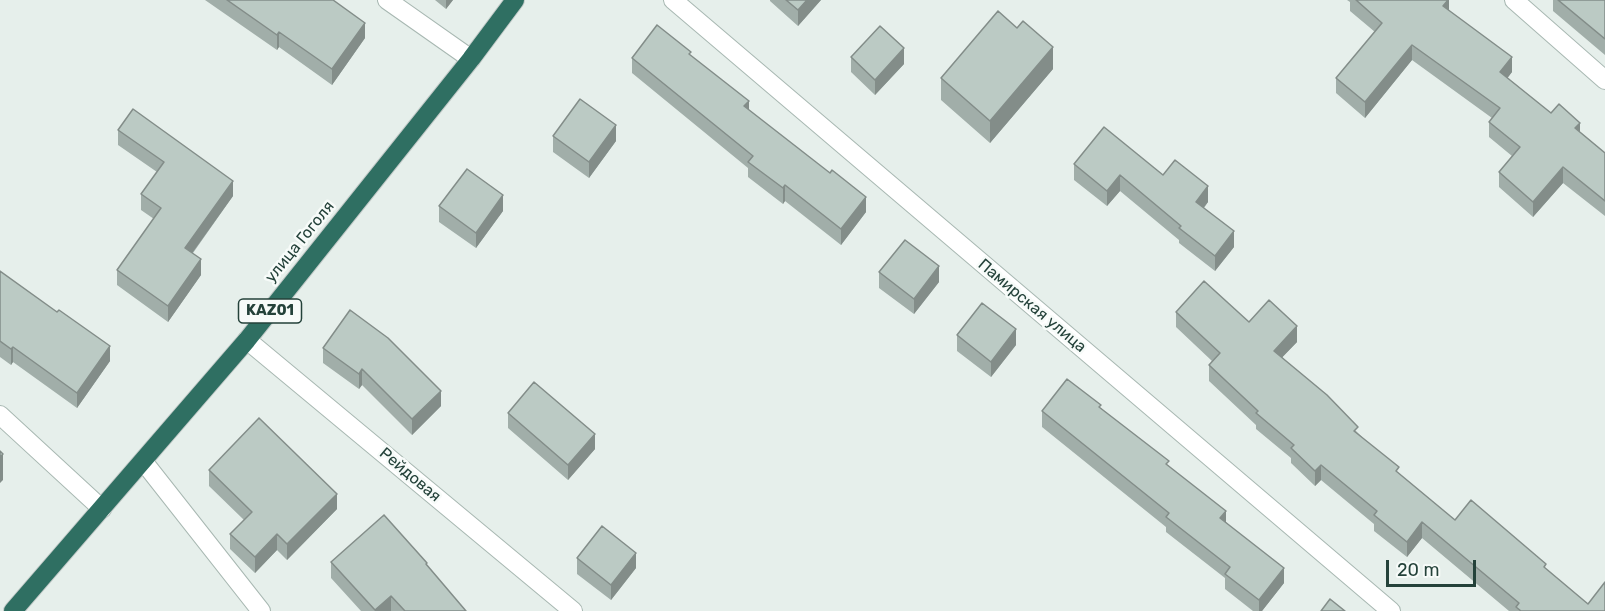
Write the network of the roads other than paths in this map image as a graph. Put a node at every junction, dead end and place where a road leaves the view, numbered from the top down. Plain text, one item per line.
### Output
1 (387, 0) edge
2 (515, 0) edge
3 (673, 0) edge
4 (1514, 0) edge
5 (471, 58) junction
6 (1605, 80) edge
7 (247, 340) junction
8 (0, 415) edge
9 (143, 461) junction
10 (102, 509) junction
11 (13, 611) edge
12 (261, 611) edge
13 (573, 611) edge
14 (1391, 611) edge

1 - 5 street
2 - 5 highway, улица Гоголя / KАZ01
3 - 14 street, Памирская улица
4 - 6 street
5 - 7 highway, улица Гоголя / KАZ01
7 - 9 highway, улица Гоголя / KАZ01
7 - 13 street, Рейдовая
8 - 10 street
9 - 10 highway, улица Гоголя / KАZ01
9 - 12 street
10 - 11 highway, улица Гоголя / KАZ01

